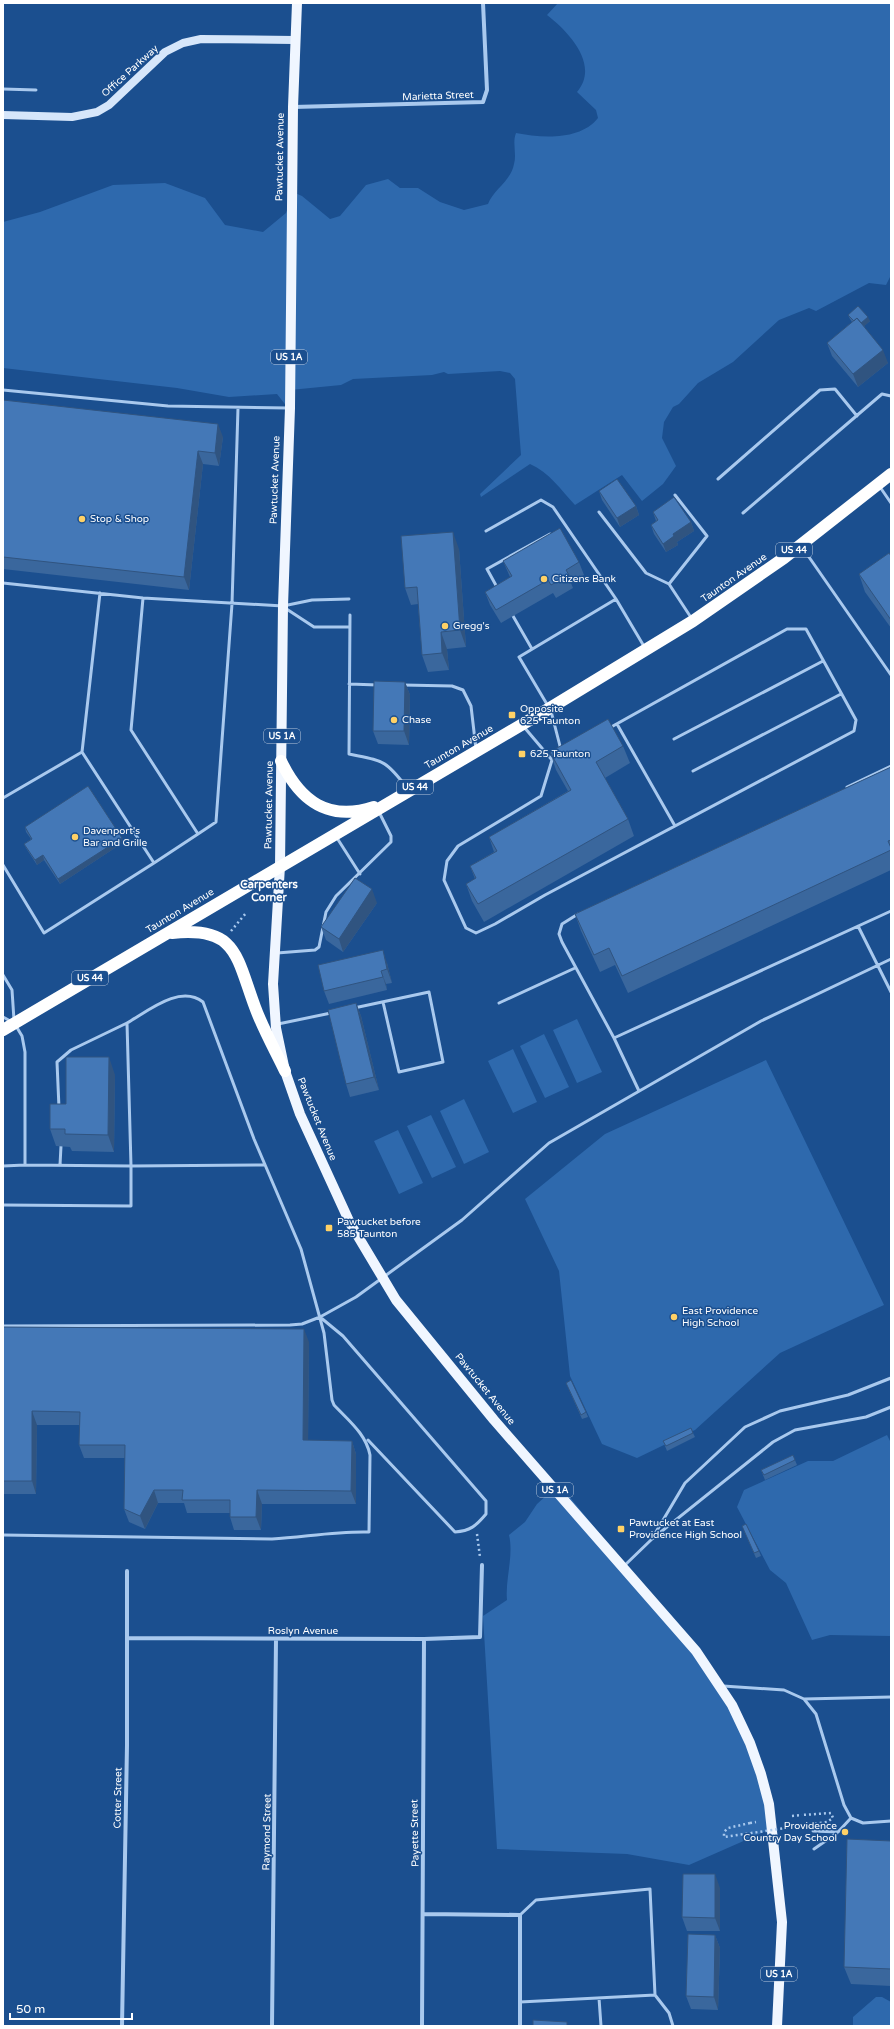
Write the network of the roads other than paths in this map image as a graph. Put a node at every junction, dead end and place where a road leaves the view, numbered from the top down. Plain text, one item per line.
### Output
1 (296, 3) edge
2 (483, 3) edge
3 (294, 40) junction
4 (3, 89) edge
5 (36, 90) dead end
6 (293, 107) junction
7 (3, 115) edge
8 (3, 390) edge
9 (891, 396) edge
10 (238, 408) junction
11 (290, 408) junction
12 (857, 416) junction
13 (891, 474) edge
14 (718, 479) dead end
15 (878, 485) junction
16 (675, 495) dead end
17 (891, 503) edge
18 (599, 512) dead end
19 (743, 513) dead end
20 (566, 525) junction
21 (559, 529) edge
22 (486, 531) dead end
23 (552, 533) edge
24 (801, 545) junction
25 (3, 583) edge
26 (669, 584) junction
27 (100, 593) junction
28 (502, 596) edge
29 (143, 598) junction
30 (616, 599) junction
31 (349, 600) dead end
32 (232, 604) junction
33 (284, 606) junction
34 (350, 614) dead end
35 (513, 616) dead end
36 (693, 621) junction
37 (350, 627) junction
38 (532, 649) junction
39 (646, 649) junction
40 (823, 661) junction
41 (890, 673) edge
42 (349, 684) junction
43 (381, 685) edge
44 (397, 685) edge
45 (841, 694) junction
46 (550, 708) junction
47 (522, 724) junction
48 (617, 724) junction
49 (674, 739) dead end
50 (476, 751) junction
51 (82, 752) junction
52 (562, 754) junction
53 (552, 760) junction
54 (281, 761) junction
55 (891, 766) edge
56 (693, 771) dead end
57 (843, 789) edge
58 (409, 790) junction
59 (3, 798) edge
60 (382, 806) junction
61 (675, 826) junction
62 (198, 834) junction
63 (335, 834) junction
64 (154, 864) junction
65 (3, 865) edge
66 (280, 866) junction
67 (360, 874) junction
68 (891, 911) edge
69 (579, 913) edge
70 (858, 926) junction
71 (167, 933) junction
72 (275, 953) junction
73 (891, 959) edge
74 (878, 965) junction
75 (575, 968) junction
76 (3, 975) edge
77 (891, 992) edge
78 (383, 1002) junction
79 (499, 1003) dead end
80 (347, 1009) edge
81 (333, 1012) edge
82 (3, 1017) edge
83 (14, 1023) junction
84 (127, 1023) junction
85 (276, 1024) junction
86 (3, 1030) edge
87 (614, 1038) junction
88 (285, 1071) junction
89 (639, 1091) junction
90 (59, 1114) edge
91 (61, 1146) edge
92 (265, 1164) junction
93 (25, 1165) junction
94 (60, 1165) junction
95 (3, 1166) edge
96 (131, 1166) junction
97 (3, 1205) edge
98 (383, 1278) junction
99 (320, 1317) junction
100 (3, 1326) edge
101 (891, 1378) edge
102 (891, 1407) edge
103 (365, 1437) junction
104 (3, 1535) edge
105 (652, 1539) junction
106 (482, 1565) road end
107 (622, 1567) junction
108 (126, 1571) dead end
109 (127, 1638) junction
110 (276, 1639) junction
111 (424, 1639) junction
112 (719, 1686) junction
113 (891, 1697) edge
114 (804, 1700) junction
115 (851, 1818) junction
116 (891, 1821) edge
117 (813, 1831) dead end
118 (838, 1832) junction
119 (814, 1849) dead end
120 (424, 1914) junction
121 (520, 1915) junction
122 (655, 1995) junction
123 (599, 1998) junction
124 (520, 2002) junction
125 (122, 2026) edge
126 (272, 2026) edge
127 (422, 2026) edge
128 (520, 2026) edge
129 (601, 2026) edge
130 (673, 2026) edge
131 (777, 2026) edge

1 - 3 main road, Pawtucket Avenue / US 1A
2 - 6 street, Marietta Street
3 - 6 main road, Pawtucket Avenue / US 1A
3 - 7 street, Office Parkway
4 - 5 lane
6 - 11 main road, Pawtucket Avenue / US 1A
8 - 10 lane
9 - 12 lane
10 - 11 lane
10 - 32 lane
11 - 33 main road, Pawtucket Avenue / US 1A
12 - 14 lane
12 - 19 lane
13 - 15 highway, Taunton Avenue / US 44
15 - 17 lane
15 - 24 highway, Taunton Avenue / US 44
16 - 26 lane
18 - 26 lane
20 - 21 lane
20 - 22 lane
20 - 30 lane
23 - 28 lane
24 - 36 highway, Taunton Avenue / US 44
24 - 41 lane
25 - 27 lane
26 - 36 lane
27 - 29 lane
27 - 51 lane
29 - 32 lane
29 - 62 lane
30 - 38 lane
30 - 39 lane
31 - 33 lane
32 - 33 lane
32 - 62 lane
33 - 37 lane
33 - 54 main road, Pawtucket Avenue / US 1A
34 - 37 lane
35 - 38 lane
36 - 39 highway, Taunton Avenue / US 44
37 - 42 lane
38 - 46 lane
39 - 46 highway, Taunton Avenue / US 44
40 - 45 lane
40 - 48 lane
40 - 49 lane
42 - 43 lane
42 - 58 lane
44 - 50 lane
45 - 56 lane
45 - 61 lane
46 - 47 highway, Taunton Avenue / US 44
46 - 52 lane
47 - 50 highway, Taunton Avenue / US 44
47 - 53 lane
48 - 52 lane
48 - 61 lane
50 - 58 highway, Taunton Avenue / US 44
51 - 59 lane
51 - 64 lane
52 - 53 lane
53 - 61 lane
54 - 60 highway
54 - 66 main road, Pawtucket Avenue / US 1A
55 - 57 lane
58 - 60 highway, Taunton Avenue / US 44
60 - 63 highway, Taunton Avenue / US 44
60 - 67 lane
62 - 64 lane
63 - 66 highway, Taunton Avenue / US 44
63 - 67 lane
64 - 65 lane
66 - 71 highway, Taunton Avenue / US 44
66 - 72 main road, Pawtucket Avenue / US 1A
67 - 72 lane
68 - 70 lane
69 - 75 lane
70 - 74 lane
70 - 87 lane
71 - 83 highway, Taunton Avenue / US 44
71 - 88 highway
72 - 85 main road, Pawtucket Avenue / US 1A
73 - 74 lane
74 - 77 lane
74 - 89 lane
75 - 79 lane
75 - 87 lane
76 - 83 lane
78 - 78 lane
78 - 80 lane
81 - 85 lane
82 - 83 lane
83 - 86 highway, Taunton Avenue / US 44
83 - 93 lane
84 - 90 lane
84 - 92 lane
84 - 96 lane
85 - 88 main road, Pawtucket Avenue / US 1A
87 - 89 lane
88 - 98 main road, Pawtucket Avenue / US 1A
89 - 98 lane
91 - 94 lane
92 - 96 lane
92 - 99 lane
93 - 94 lane
93 - 95 lane
94 - 96 lane
96 - 97 lane
98 - 99 lane
98 - 107 main road, Pawtucket Avenue / US 1A
99 - 100 lane
99 - 103 lane
99 - 103 lane
101 - 105 lane
102 - 105 lane
103 - 104 lane
105 - 107 lane
106 - 111 street, Roslyn Avenue
107 - 112 main road, Pawtucket Avenue / US 1A
108 - 109 street, Cotter Street
109 - 110 street, Roslyn Avenue
109 - 125 street, Cotter Street
110 - 111 street, Roslyn Avenue
110 - 126 street, Raymond Street
111 - 120 street, Payette Street
112 - 114 lane
112 - 131 main road, Pawtucket Avenue / US 1A
113 - 114 lane
114 - 115 lane
115 - 116 lane
115 - 118 lane
117 - 118 lane
118 - 119 lane
120 - 121 street
120 - 127 street, Payette Street
121 - 122 lane
121 - 124 street
122 - 123 lane
122 - 130 lane
123 - 124 lane
123 - 129 lane
124 - 128 street

